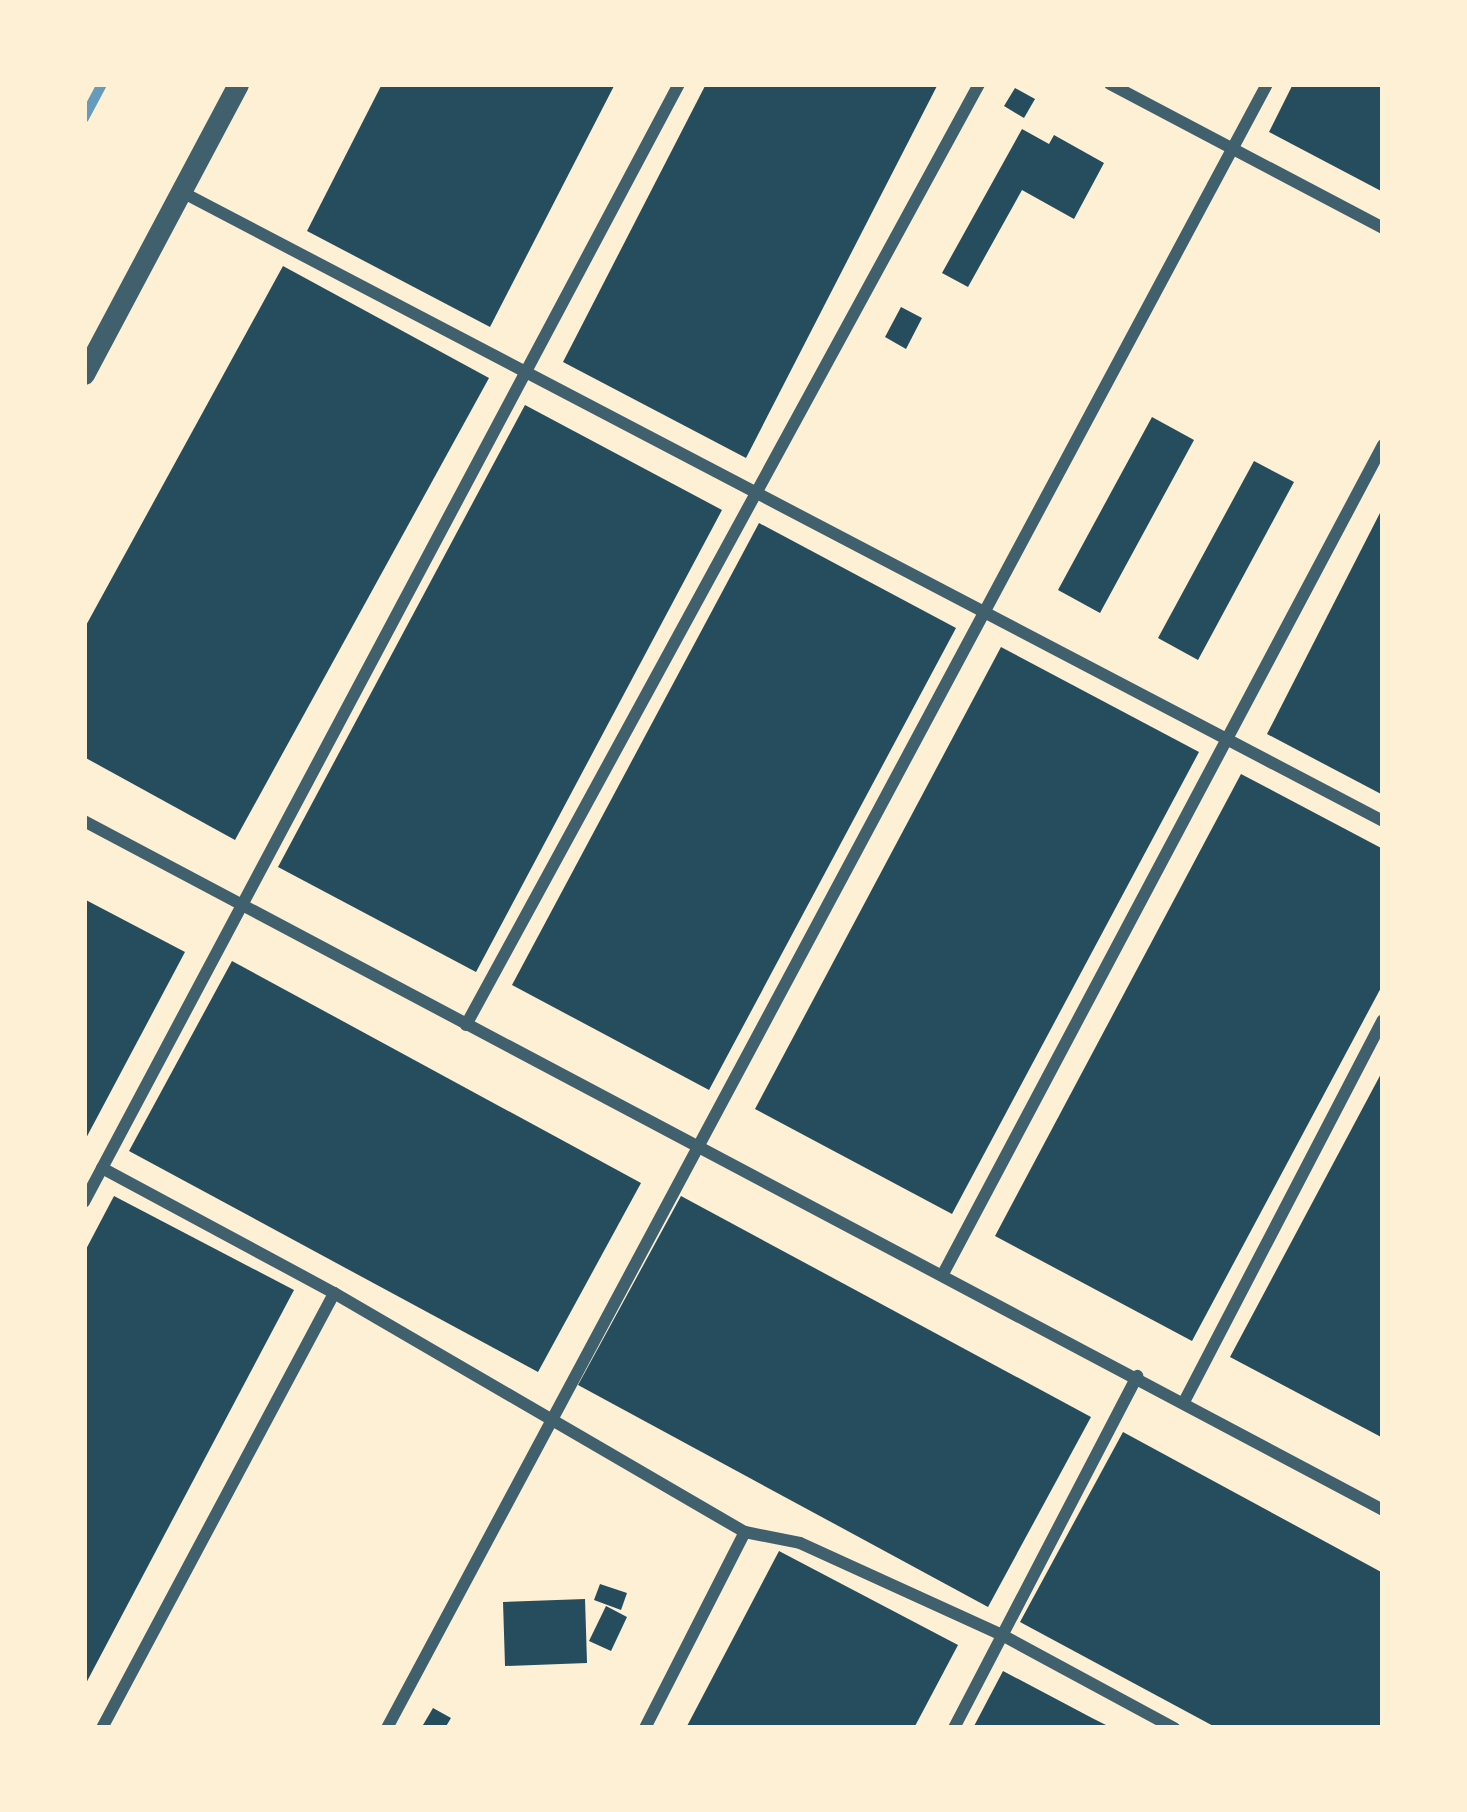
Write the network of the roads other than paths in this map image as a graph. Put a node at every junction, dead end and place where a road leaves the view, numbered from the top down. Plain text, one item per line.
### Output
1 (238, 84) edge
2 (679, 84) edge
3 (979, 84) edge
4 (1111, 84) edge
5 (1267, 84) edge
6 (1233, 148) junction
7 (180, 191) junction
8 (1383, 228) edge
9 (524, 368) junction
10 (84, 374) edge
11 (1383, 445) edge
12 (759, 492) junction
13 (983, 610) junction
14 (1226, 739) junction
15 (84, 821) edge
16 (1383, 821) edge
17 (242, 906) junction
18 (1383, 1020) edge
19 (466, 1025) junction
20 (697, 1144) junction
21 (102, 1168) junction
22 (84, 1202) edge
23 (944, 1272) junction
24 (334, 1293) junction
25 (1136, 1376) junction
26 (1185, 1400) junction
27 (553, 1423) junction
28 (1383, 1510) edge
29 (745, 1532) junction
30 (1002, 1635) junction
31 (102, 1728) edge
32 (388, 1728) edge
33 (645, 1728) edge
34 (954, 1728) edge
35 (1174, 1728) edge

1 - 7 street
2 - 9 street
3 - 12 street
4 - 6 street
5 - 6 street
6 - 8 street
6 - 13 street
7 - 9 street
7 - 10 street
9 - 12 street
9 - 17 street
11 - 14 street
12 - 13 street
12 - 19 street
13 - 14 street
13 - 20 street
14 - 16 street
14 - 23 street
15 - 17 street
17 - 19 street
17 - 21 street
18 - 26 street
19 - 20 street
20 - 23 street
20 - 27 street
21 - 22 street
21 - 24 street
23 - 25 street
24 - 27 street
24 - 31 street
25 - 26 street
25 - 30 street
26 - 28 street
27 - 29 street
27 - 32 street
29 - 30 street
29 - 33 street
30 - 34 street
30 - 35 street

